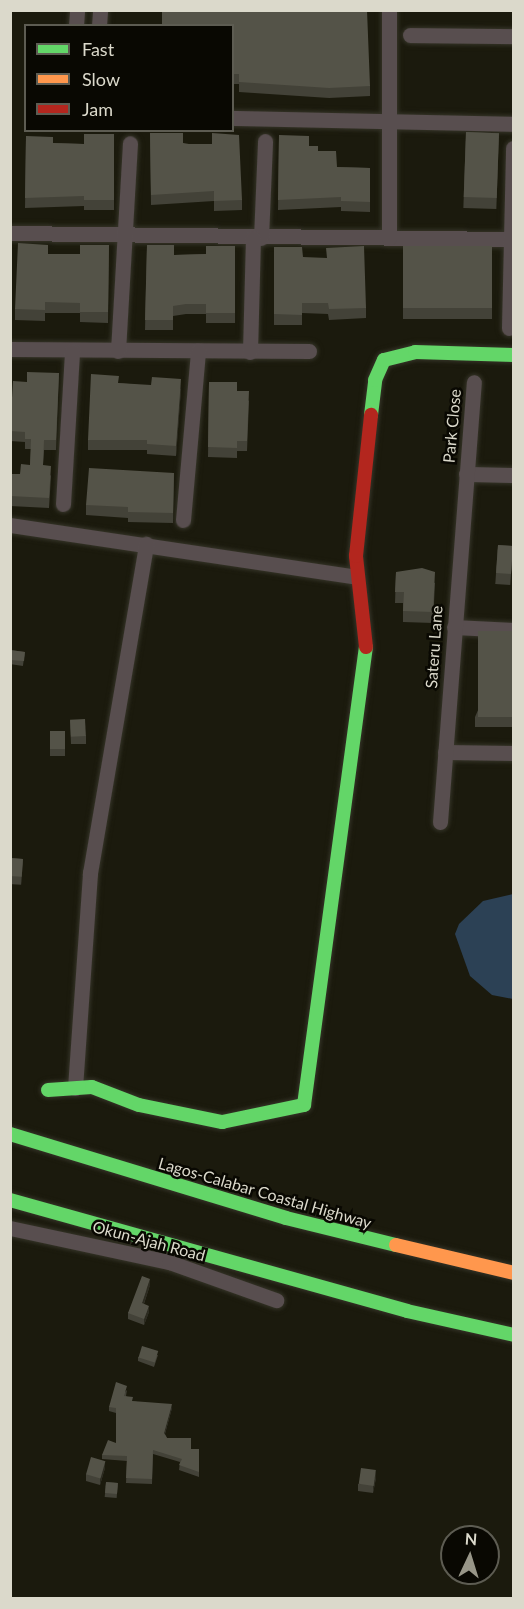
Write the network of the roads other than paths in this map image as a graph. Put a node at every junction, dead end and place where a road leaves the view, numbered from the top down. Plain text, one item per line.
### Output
1 (389, 10) edge
2 (410, 35) dead end
3 (513, 36) edge
4 (234, 118) edge
5 (387, 122) junction
6 (513, 123) edge
7 (265, 141) dead end
8 (130, 143) dead end
9 (513, 148) edge
10 (10, 233) edge
11 (123, 236) junction
12 (257, 238) junction
13 (389, 238) junction
14 (511, 239) junction
15 (509, 328) dead end
16 (10, 349) edge
17 (72, 351) junction
18 (118, 351) junction
19 (198, 351) junction
20 (309, 351) dead end
21 (250, 352) junction
22 (513, 355) edge
23 (474, 382) dead end
24 (466, 474) junction
25 (513, 475) edge
26 (63, 504) dead end
27 (183, 520) dead end
28 (10, 525) edge
29 (146, 544) junction
30 (356, 577) junction
31 (454, 627) junction
32 (513, 630) edge
33 (445, 752) junction
34 (513, 753) edge
35 (440, 822) dead end
36 (75, 1088) junction
37 (48, 1090) dead end
38 (10, 1134) edge
39 (10, 1200) edge
40 (10, 1228) edge
41 (513, 1273) edge
42 (276, 1300) dead end
43 (513, 1335) edge

1 - 5 street
2 - 3 street
4 - 5 street
5 - 6 street
5 - 13 street
7 - 12 street
8 - 11 street
9 - 14 street
10 - 11 street
11 - 12 street
11 - 18 street
12 - 13 street
12 - 21 street
13 - 14 street
14 - 15 street
16 - 17 street
17 - 18 street
17 - 26 street
18 - 19 street
19 - 21 street
19 - 27 street
20 - 21 street
22 - 30 main road
23 - 24 street, Park Close
24 - 25 street
24 - 31 street, Sateru Lane
28 - 29 street
29 - 30 street
29 - 36 street
30 - 36 main road
31 - 32 street
31 - 33 street, Sateru Lane
33 - 34 street
33 - 35 street, Sateru Lane
36 - 37 main road
38 - 41 main road, Lagos-Calabar Coastal Highway
39 - 43 main road
40 - 42 street, Okun-Ajah Road

